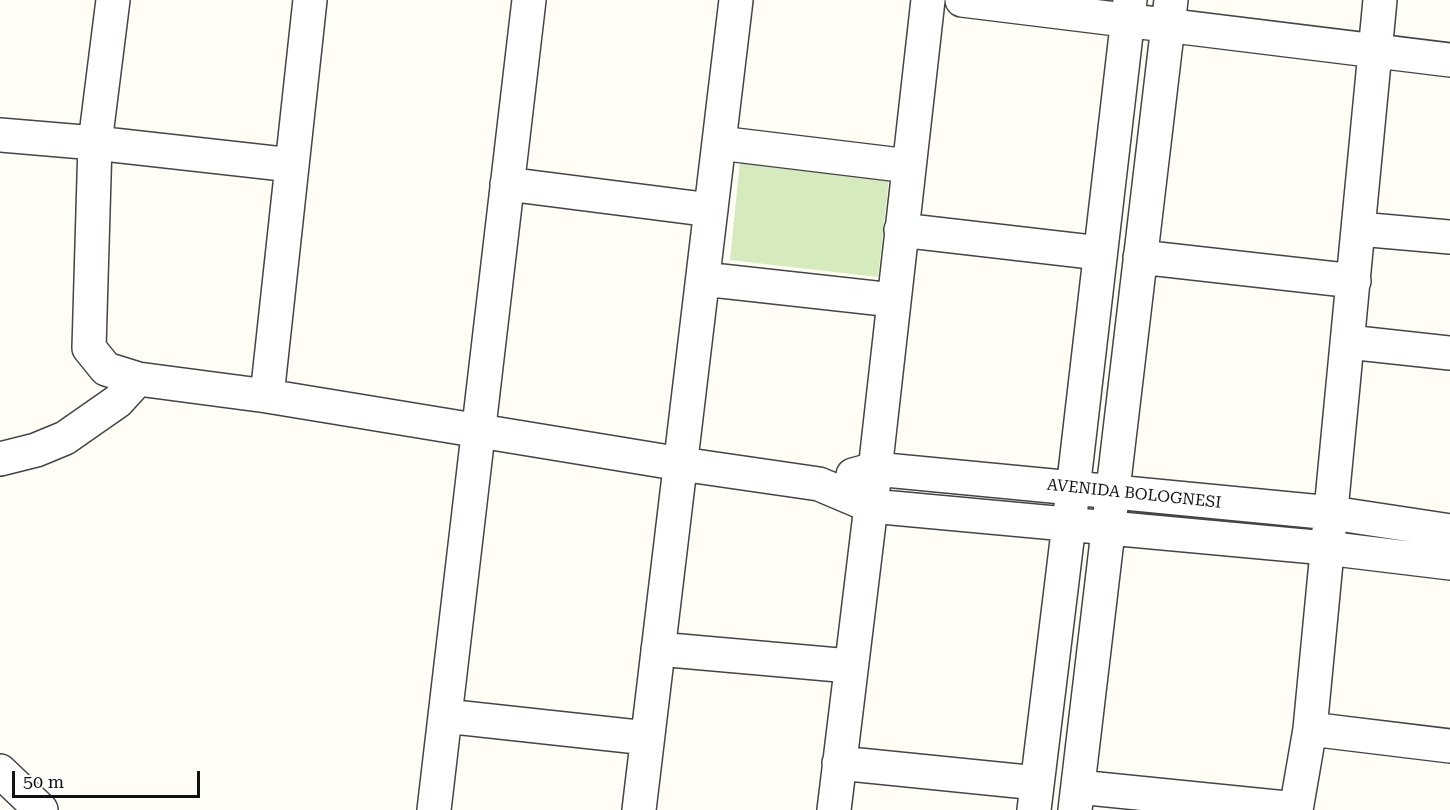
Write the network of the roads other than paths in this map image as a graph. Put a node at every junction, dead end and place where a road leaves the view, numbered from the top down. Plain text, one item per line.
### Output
1 (113, 0) edge
2 (310, 0) edge
3 (529, 0) edge
4 (736, 0) edge
5 (928, 0) edge
6 (962, 0) edge
7 (1380, 0) edge
8 (1129, 10) edge
9 (1170, 12) edge
10 (1376, 50) junction
11 (1450, 60) edge
12 (0, 135) edge
13 (95, 143) junction
14 (719, 143) junction
15 (292, 165) junction
16 (909, 166) junction
17 (507, 184) junction
18 (711, 210) junction
19 (1359, 229) junction
20 (901, 230) junction
21 (1450, 237) edge
22 (1100, 253) junction
23 (1140, 257) junction
24 (703, 279) junction
25 (1354, 281) junction
26 (893, 300) junction
27 (1348, 342) junction
28 (1450, 353) edge
29 (138, 379) junction
30 (267, 396) junction
31 (479, 431) junction
32 (0, 459) edge
33 (681, 464) junction
34 (875, 470) junction
35 (819, 484) junction
36 (1073, 488) junction
37 (1112, 493) junction
38 (871, 506) junction
39 (1332, 513) junction
40 (1070, 524) junction
41 (1109, 529) junction
42 (1450, 531) edge
43 (1326, 548) junction
44 (1450, 563) edge
45 (658, 649) junction
46 (850, 666) junction
47 (445, 716) junction
48 (1310, 729) junction
49 (648, 738) junction
50 (1450, 746) edge
51 (839, 763) junction
52 (0, 771) edge
53 (1036, 796) edge
54 (1076, 798) edge
55 (40, 810) edge
56 (434, 810) edge
57 (639, 810) edge
58 (834, 810) edge
59 (1296, 810) edge

1 - 13 street
2 - 15 street
3 - 17 street
4 - 14 street
5 - 16 street
6 - 8 street
7 - 10 street
8 - 9 street
8 - 22 street
9 - 10 street
9 - 23 street
10 - 11 street
10 - 19 street
12 - 13 street
13 - 15 street
13 - 29 street
14 - 16 street
14 - 18 street
15 - 30 street
16 - 20 street
17 - 18 street
17 - 31 street
18 - 24 street
19 - 21 street
19 - 25 street
20 - 22 street
20 - 26 street
22 - 36 street
23 - 25 street
23 - 37 street
24 - 26 street
24 - 33 street
25 - 27 street
26 - 34 street
27 - 28 street
27 - 39 street
29 - 30 street
29 - 32 street
30 - 31 street
31 - 33 street
31 - 47 street
33 - 35 street
33 - 45 street
34 - 35 street, AVENIDA BOLOGNESI
34 - 36 street, AVENIDA BOLOGNESI
34 - 38 street
35 - 38 street
36 - 37 street, AVENIDA BOLOGNESI
36 - 40 street
37 - 39 street, AVENIDA BOLOGNESI
37 - 41 street
38 - 40 street
38 - 46 street
39 - 42 street, AVENIDA BOLOGNESI
39 - 43 street
40 - 41 street
40 - 53 street
41 - 43 street
41 - 54 street
43 - 44 street
43 - 48 street
45 - 46 street
45 - 49 street
46 - 51 street
47 - 49 street
47 - 56 street
48 - 50 street
48 - 59 street
49 - 57 street
51 - 53 street
51 - 58 street
52 - 55 street
54 - 59 street

